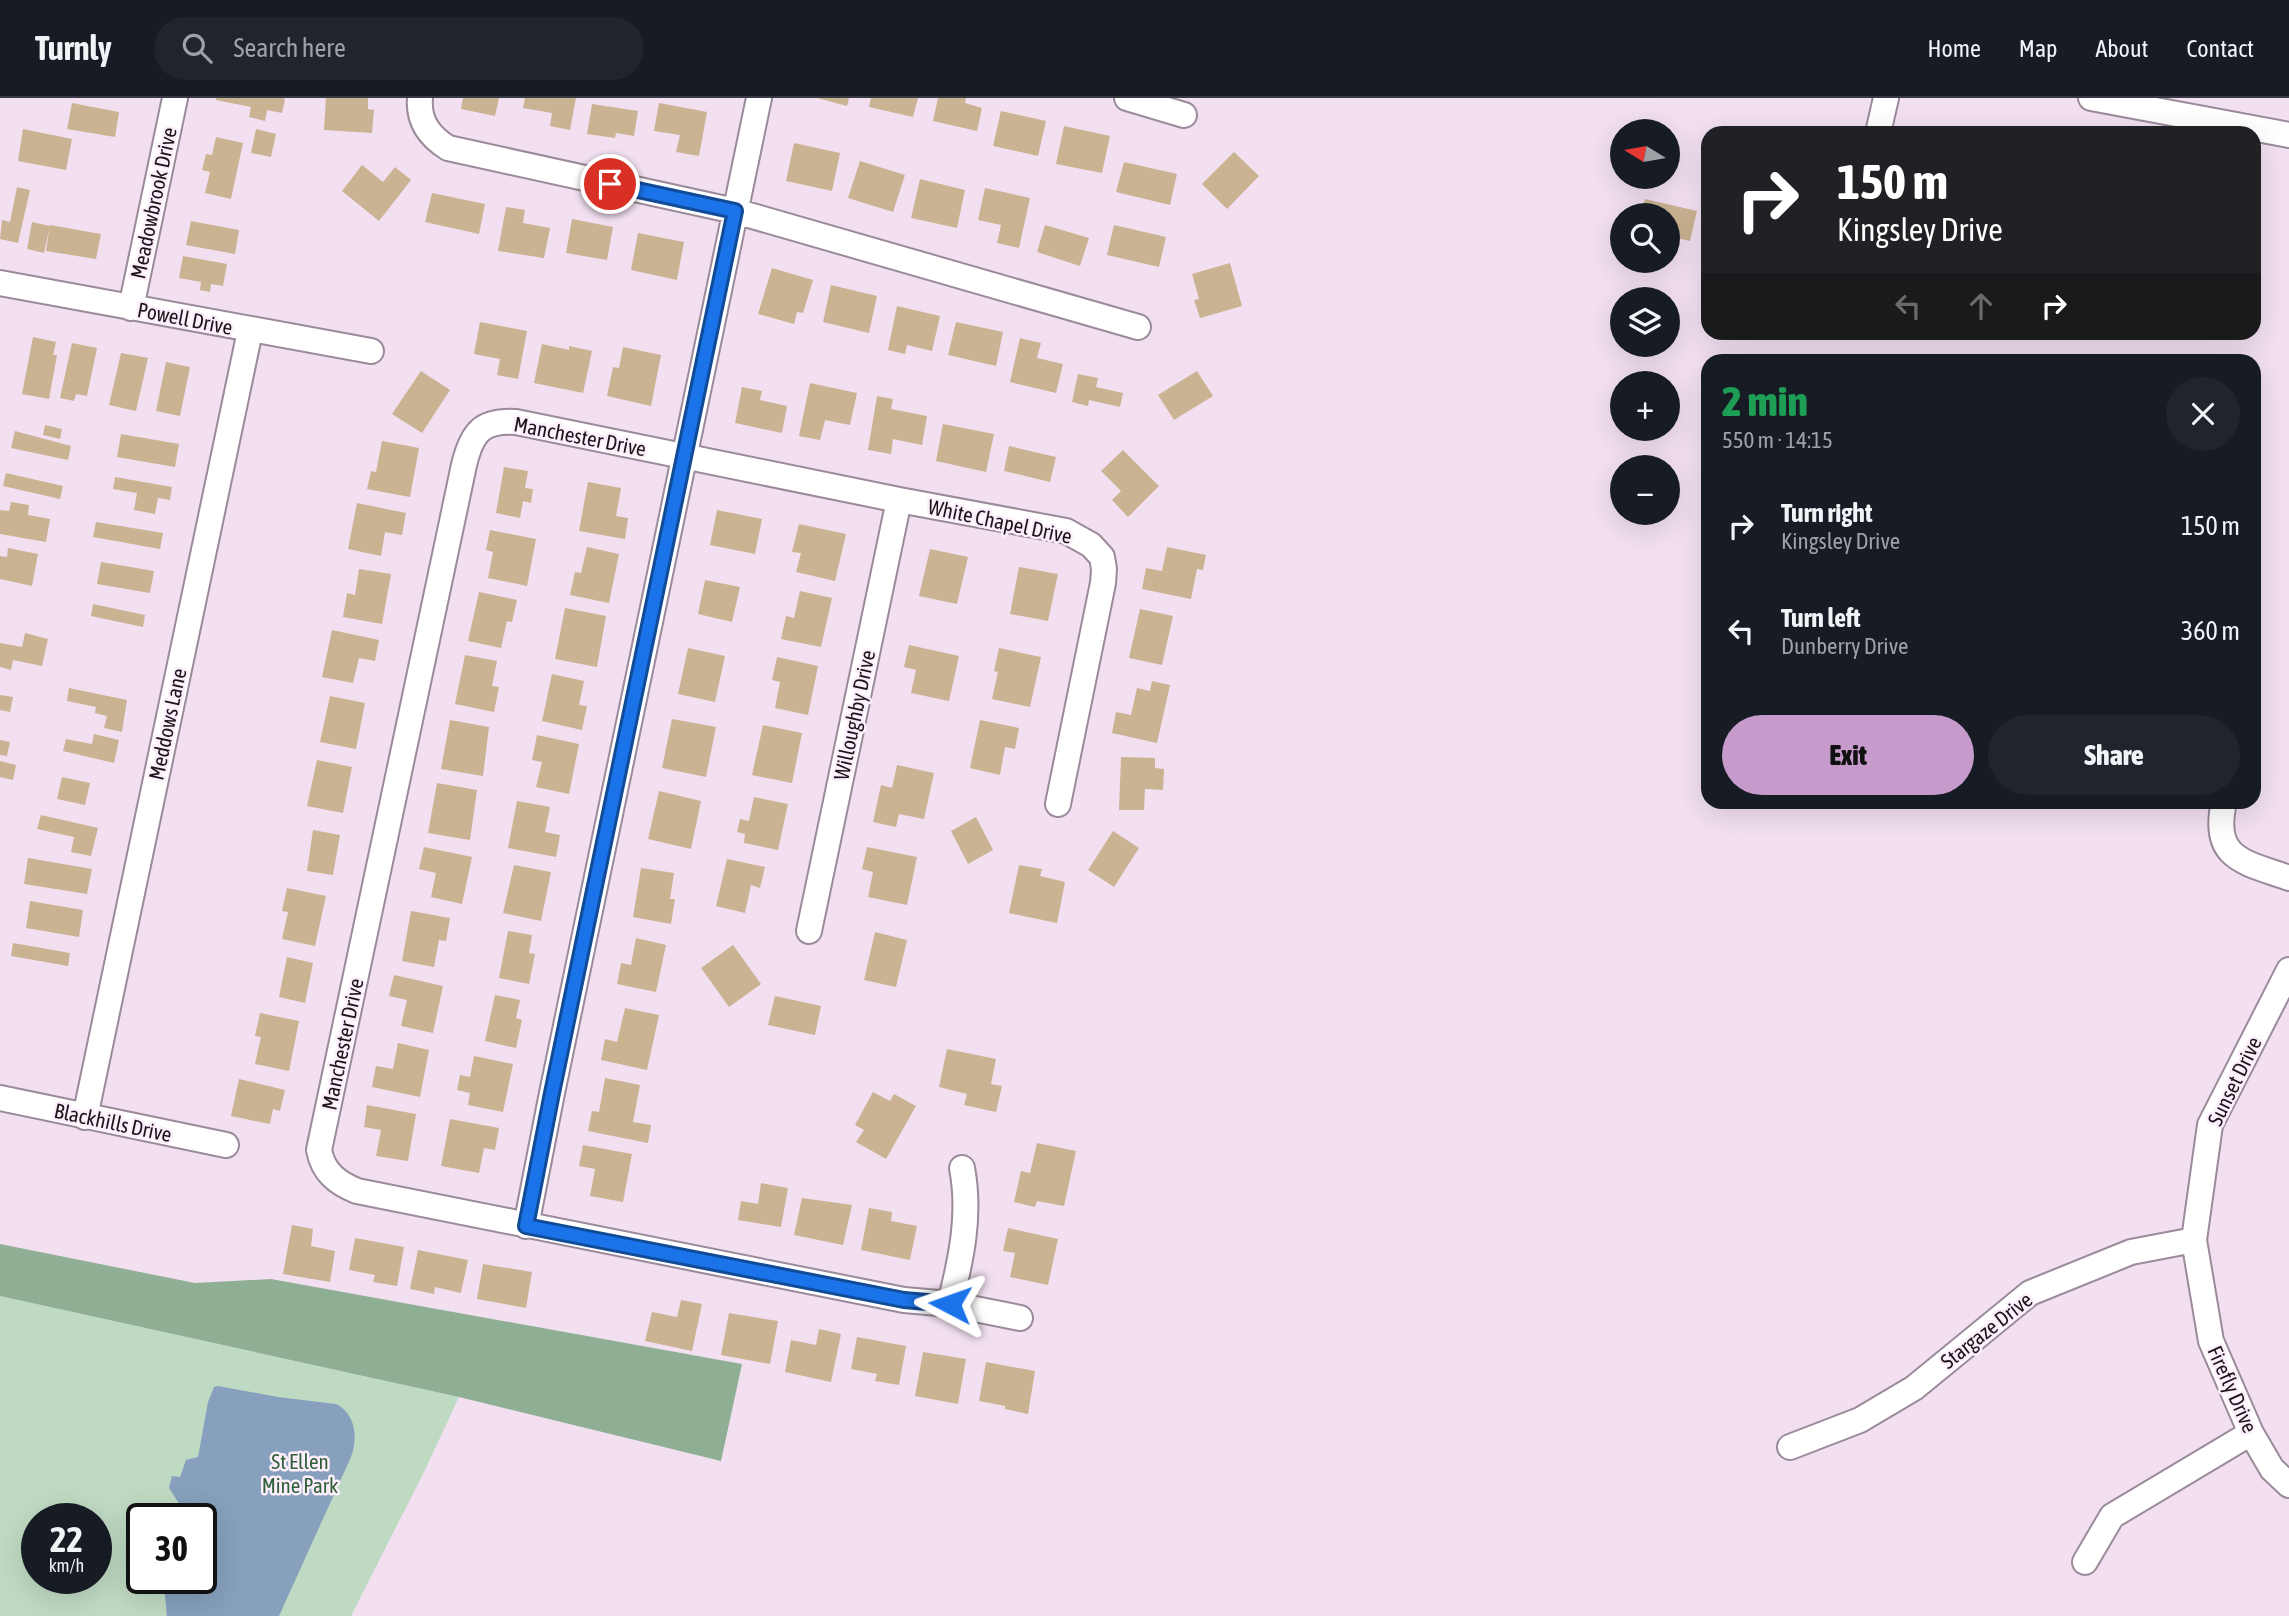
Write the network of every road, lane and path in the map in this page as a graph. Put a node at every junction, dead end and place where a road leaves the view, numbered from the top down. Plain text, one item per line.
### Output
1 (175, 98) edge
2 (419, 98) edge
3 (759, 98) edge
4 (1127, 98) edge
5 (1886, 98) edge
6 (2091, 98) edge
7 (1184, 115) dead end
8 (1880, 126) edge
9 (2241, 126) edge
10 (2261, 130) edge
11 (2289, 135) edge
12 (735, 211) junction
13 (0, 286) edge
14 (131, 308) junction
15 (1138, 327) dead end
16 (250, 331) junction
17 (371, 351) dead end
18 (685, 457) junction
19 (899, 500) junction
20 (1058, 804) dead end
21 (2223, 809) edge
22 (2289, 878) edge
23 (809, 931) dead end
24 (2289, 970) edge
25 (0, 1098) edge
26 (85, 1117) junction
27 (226, 1145) dead end
28 (962, 1168) dead end
29 (526, 1226) junction
30 (2194, 1240) junction
31 (950, 1304) junction
32 (1020, 1318) dead end
33 (2250, 1433) junction
34 (1790, 1447) dead end
35 (2289, 1485) edge
36 (2085, 1562) dead end

1 - 14 street, Meadowbrook Drive
2 - 12 street
3 - 12 street
4 - 7 street
5 - 8 street
6 - 9 street
10 - 11 street
12 - 15 street
12 - 18 street
13 - 14 street, Powell Drive
14 - 16 street, Powell Drive
16 - 17 street, Powell Drive
16 - 26 street, Meddows Lane
18 - 19 street, White Chapel Drive
18 - 29 street
18 - 29 street, Manchester Drive
19 - 20 street, White Chapel Drive
19 - 23 street, Willoughby Drive
21 - 22 street
24 - 30 street, Sunset Drive
25 - 26 street, Blackhills Drive
26 - 27 street, Blackhills Drive
28 - 31 street
29 - 31 street, Manchester Drive
30 - 33 street, Firefly Drive
30 - 34 street, Stargaze Drive
31 - 32 street, Manchester Drive
33 - 35 street, Firefly Drive
33 - 36 street

